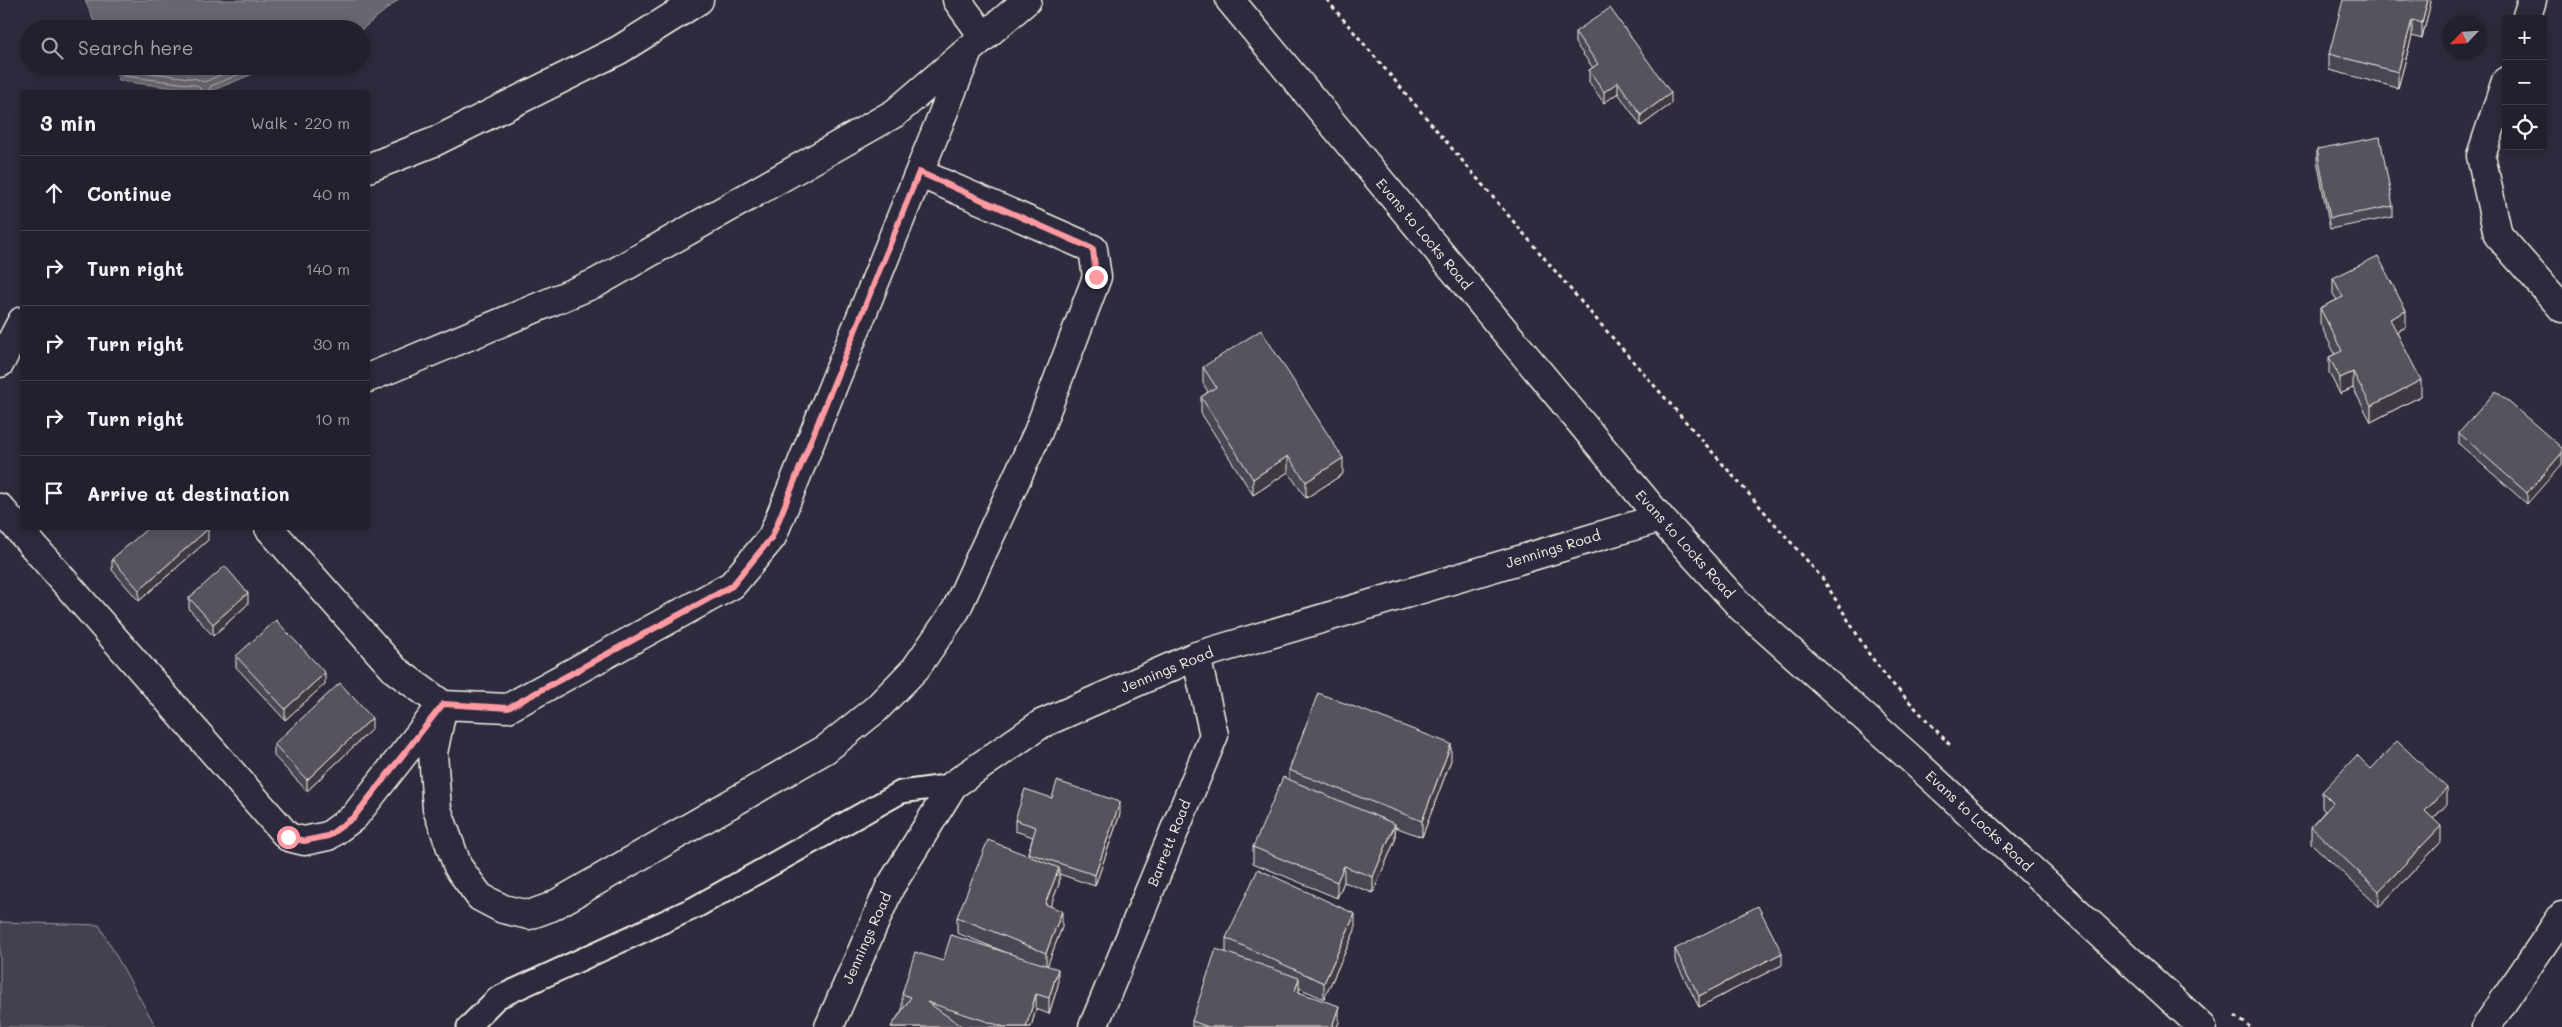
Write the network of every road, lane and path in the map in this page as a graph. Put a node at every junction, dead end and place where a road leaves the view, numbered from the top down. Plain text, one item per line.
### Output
1 (699, 0) edge
2 (957, 0) edge
3 (1027, 0) edge
4 (1230, 0) edge
5 (1327, 0) edge
6 (2532, 0) edge
7 (2527, 15) edge
8 (977, 43) junction
9 (2502, 93) edge
10 (370, 167) edge
11 (919, 172) junction
12 (2562, 308) edge
13 (20, 326) edge
14 (0, 363) edge
15 (370, 377) edge
16 (0, 508) edge
17 (1660, 518) junction
18 (271, 530) edge
19 (1196, 656) junction
20 (443, 704) junction
21 (1956, 752) dead end
22 (953, 785) junction
23 (2562, 916) edge
24 (2229, 1011) dead end
25 (468, 1027) edge
26 (829, 1027) edge
27 (1093, 1027) edge
28 (2202, 1027) edge
29 (2250, 1027) edge
30 (2486, 1027) edge

1 - 10 street
2 - 8 street
3 - 8 street
4 - 17 street, Evans to Locks Road
5 - 21 path
6 - 7 street
8 - 11 street
8 - 15 street
9 - 12 street
11 - 20 street
11 - 20 street
13 - 14 street
16 - 20 street
17 - 19 street, Jennings Road
17 - 28 street, Evans to Locks Road
18 - 20 street
19 - 22 street, Jennings Road
19 - 27 street, Barrett Road
22 - 25 lane
22 - 26 street, Jennings Road
23 - 30 street
24 - 29 path

